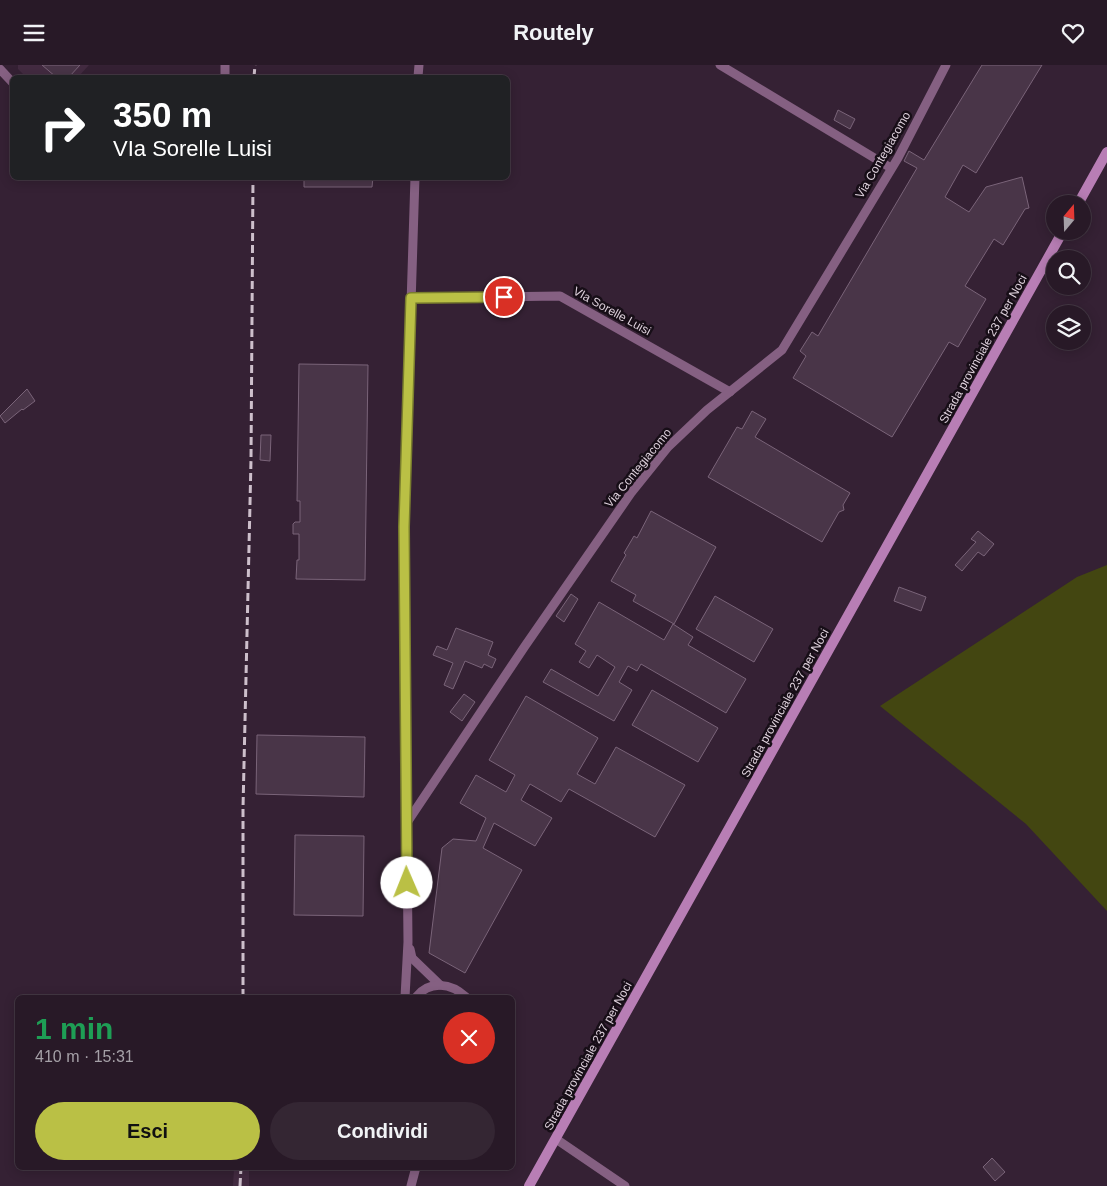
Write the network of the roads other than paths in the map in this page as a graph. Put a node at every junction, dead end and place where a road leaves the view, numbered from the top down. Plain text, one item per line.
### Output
1 (720, 65) edge
2 (946, 65) edge
3 (0, 69) edge
4 (10, 80) edge
5 (1107, 151) edge
6 (891, 168) junction
7 (415, 180) edge
8 (1083, 195) edge
9 (1057, 240) edge
10 (411, 298) junction
11 (730, 392) junction
12 (406, 825) junction
13 (408, 941) junction
14 (440, 985) junction
15 (405, 995) edge
16 (418, 995) edge
17 (464, 995) edge
18 (556, 1139) junction
19 (415, 1170) edge
20 (537, 1172) junction
21 (411, 1186) edge
22 (523, 1186) edge
23 (529, 1186) edge
24 (625, 1186) edge

1 - 6 street
2 - 6 street, Via Contegiacomo
3 - 4 street
5 - 8 main road
6 - 11 street, Via Contegiacomo
7 - 10 street
9 - 18 main road, Strada provinciale 237 per Noci
10 - 11 street, VIa Sorelle Luisi
10 - 12 street
11 - 12 street, Via Contegiacomo
12 - 13 street
13 - 14 street
13 - 15 street
14 - 16 street
14 - 17 street
18 - 20 main road, Strada provinciale 237 per Noci
18 - 24 street
19 - 21 street
20 - 22 street
20 - 23 main road, Strada provinciale 237 per Noci

